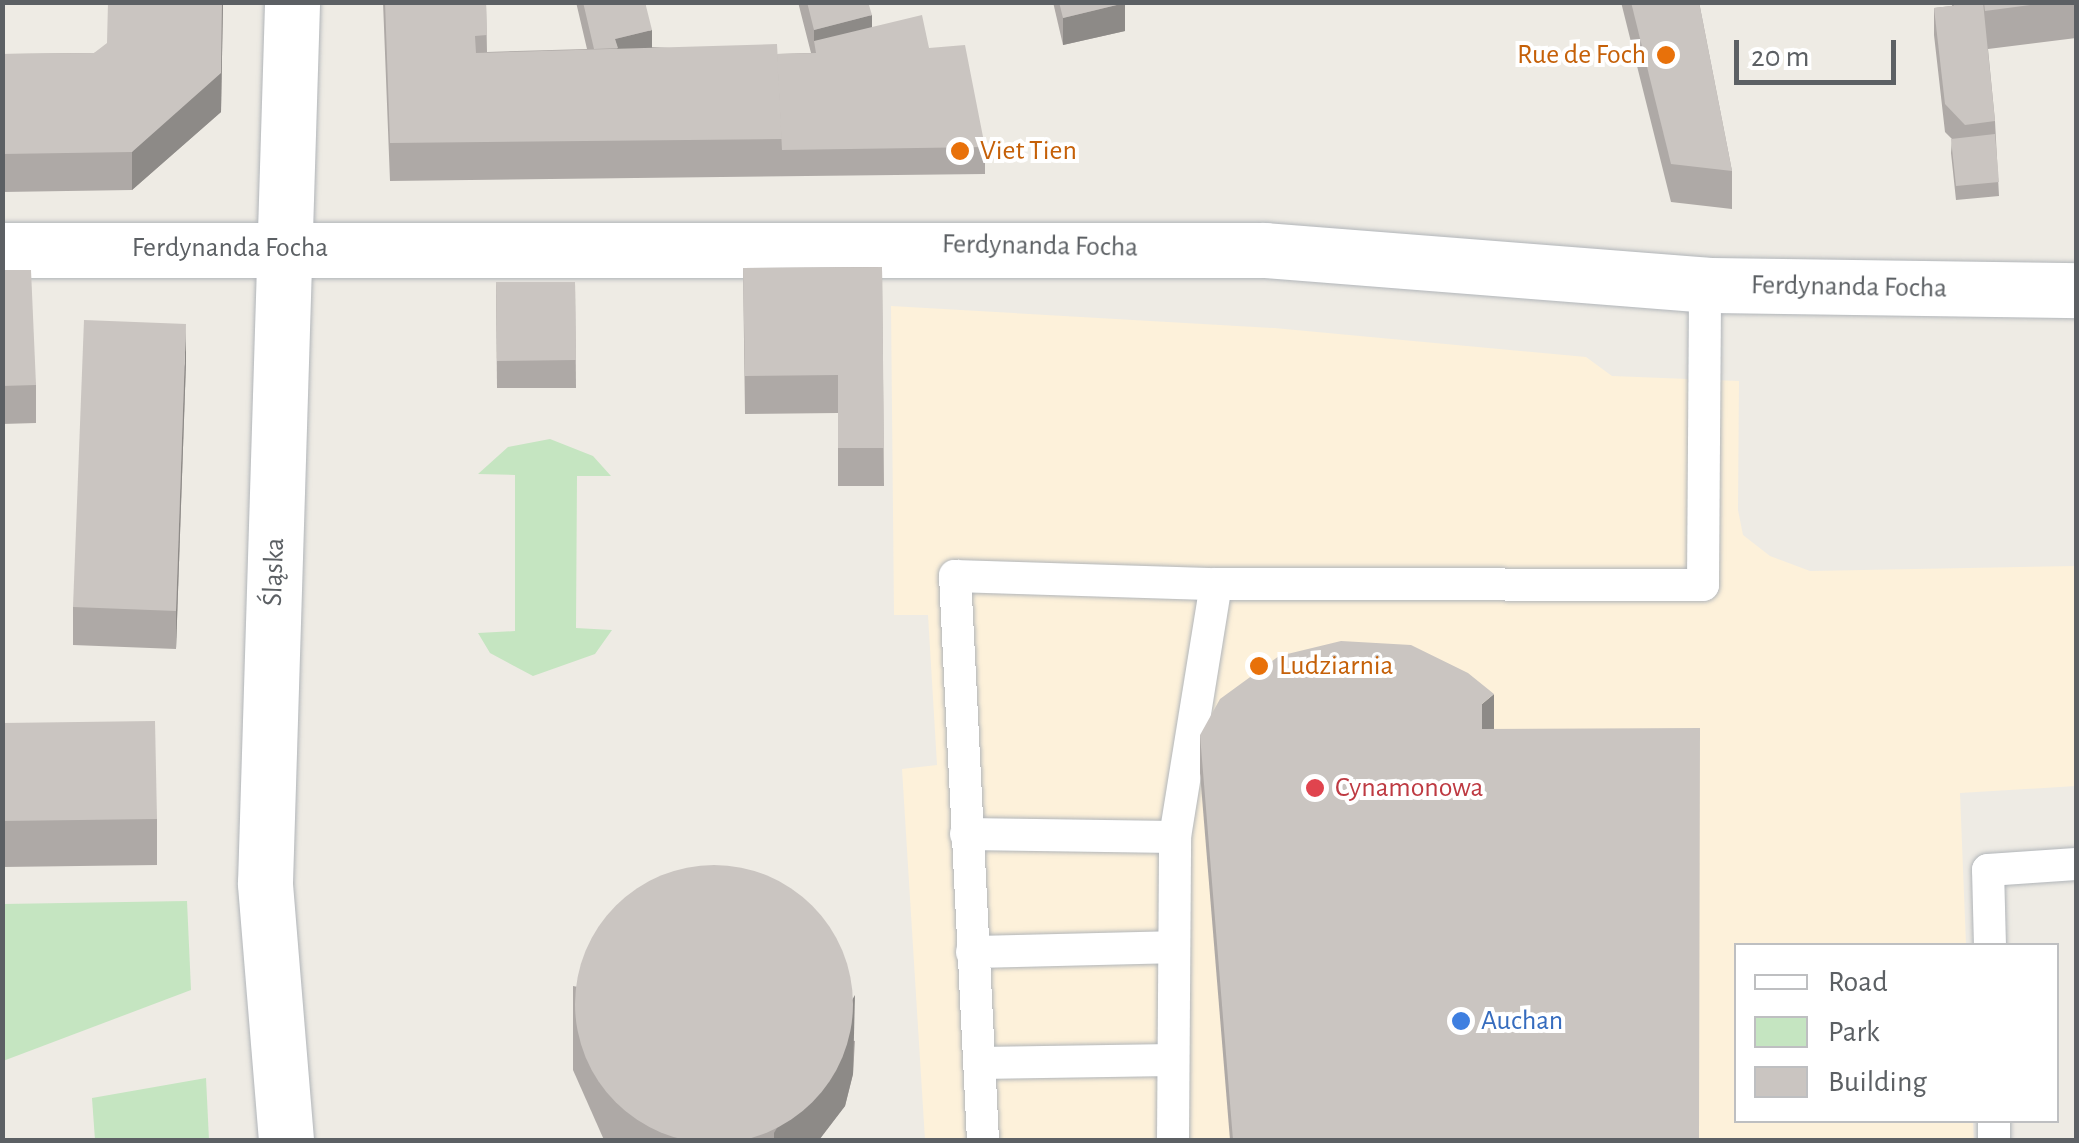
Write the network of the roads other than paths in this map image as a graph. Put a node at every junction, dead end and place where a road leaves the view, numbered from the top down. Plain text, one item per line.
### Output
1 (292, 2) edge
2 (284, 248) junction
3 (2, 250) edge
4 (1705, 285) junction
5 (2076, 290) edge
6 (1216, 584) junction
7 (966, 834) junction
8 (1175, 837) junction
9 (2076, 864) edge
10 (1990, 943) edge
11 (1174, 947) junction
12 (972, 952) junction
13 (1173, 1060) junction
14 (979, 1063) junction
15 (286, 1140) edge
16 (983, 1140) edge
17 (1173, 1140) edge

1 - 2 street, Śląska
2 - 3 street, Ferdynanda Focha
2 - 4 street, Ferdynanda Focha
2 - 15 street, Śląska
4 - 5 street, Ferdynanda Focha
4 - 6 lane
6 - 7 lane
6 - 8 lane
7 - 8 lane
7 - 12 lane
8 - 11 lane
9 - 10 lane
11 - 12 lane
11 - 13 lane
12 - 14 lane
13 - 14 lane
13 - 17 lane
14 - 16 lane

